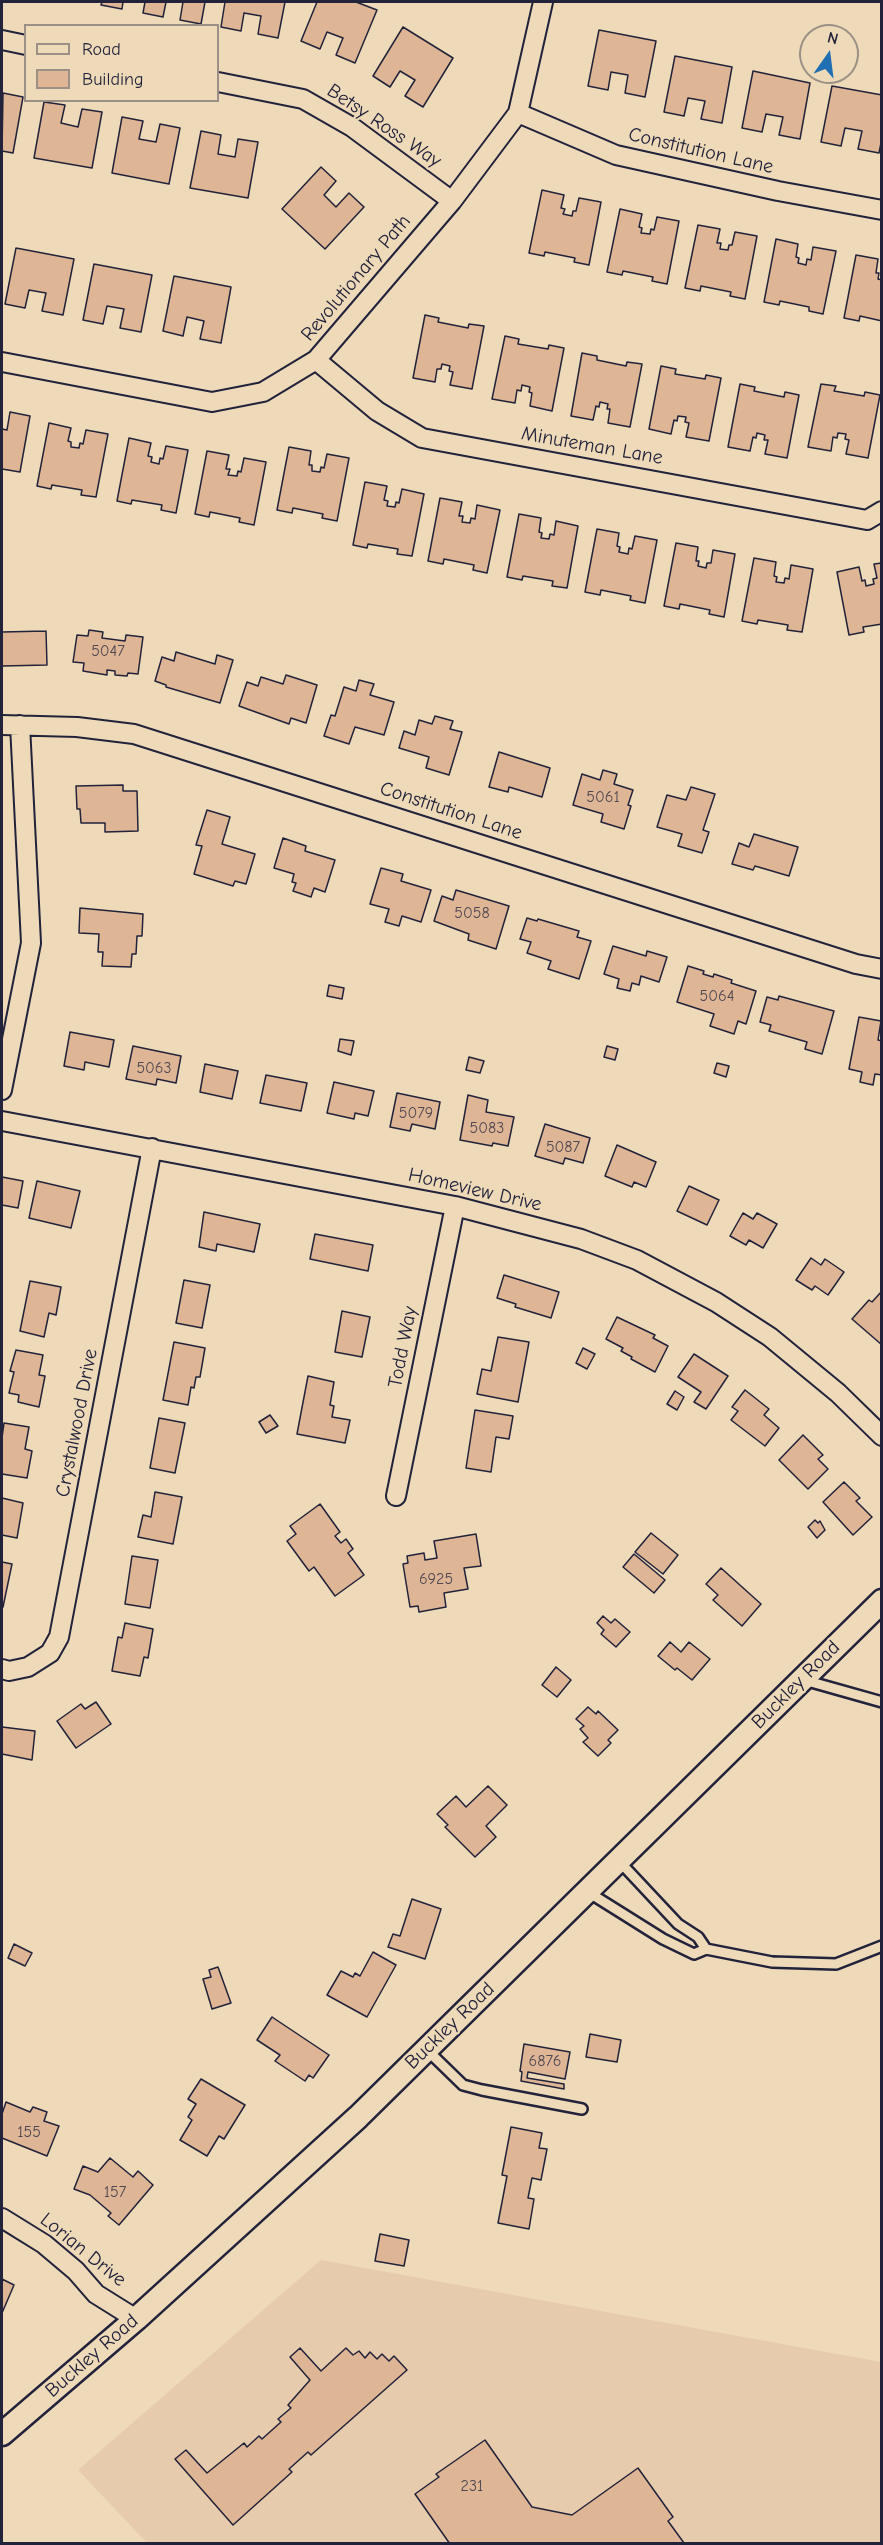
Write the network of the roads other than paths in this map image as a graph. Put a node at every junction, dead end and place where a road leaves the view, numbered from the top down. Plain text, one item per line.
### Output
1 (543, 2) edge
2 (2, 40) edge
3 (24, 45) edge
4 (219, 82) edge
5 (518, 113) junction
6 (452, 201) junction
7 (882, 210) edge
8 (316, 360) junction
9 (2, 362) edge
10 (882, 511) edge
11 (11, 725) edge
12 (882, 969) edge
13 (2, 1089) edge
14 (2, 1121) edge
15 (152, 1148) junction
16 (454, 1206) junction
17 (882, 1436) edge
18 (396, 1496) dead end
19 (882, 1601) edge
20 (2, 1669) edge
21 (802, 1679) junction
22 (882, 1702) edge
23 (619, 1861) junction
24 (588, 1892) junction
25 (882, 1946) edge
26 (706, 1950) junction
27 (426, 2049) junction
28 (582, 2109) dead end
29 (2, 2218) edge
30 (135, 2319) junction
31 (2, 2434) edge

1 - 5 street, Revolutionary Path
2 - 3 street
4 - 6 street, Betsy Ross Way
5 - 6 street, Revolutionary Path
5 - 7 street, Constitution Lane
6 - 8 street, Revolutionary Path
8 - 9 street, Revolutionary Path
8 - 10 street, Minuteman Lane
11 - 12 street, Constitution Lane
11 - 13 street
14 - 15 street, Homeview Drive
15 - 16 street, Homeview Drive
15 - 20 street, Crystalwood Drive
16 - 17 street, Homeview Drive
16 - 18 street, Todd Way
19 - 21 street, Buckley Road
21 - 22 lane
21 - 23 street, Buckley Road
23 - 24 street, Buckley Road
23 - 26 lane
24 - 26 lane
24 - 27 street, Buckley Road
25 - 26 lane
27 - 28 lane
27 - 30 street, Buckley Road
29 - 30 street, Lorian Drive
30 - 31 street, Buckley Road

